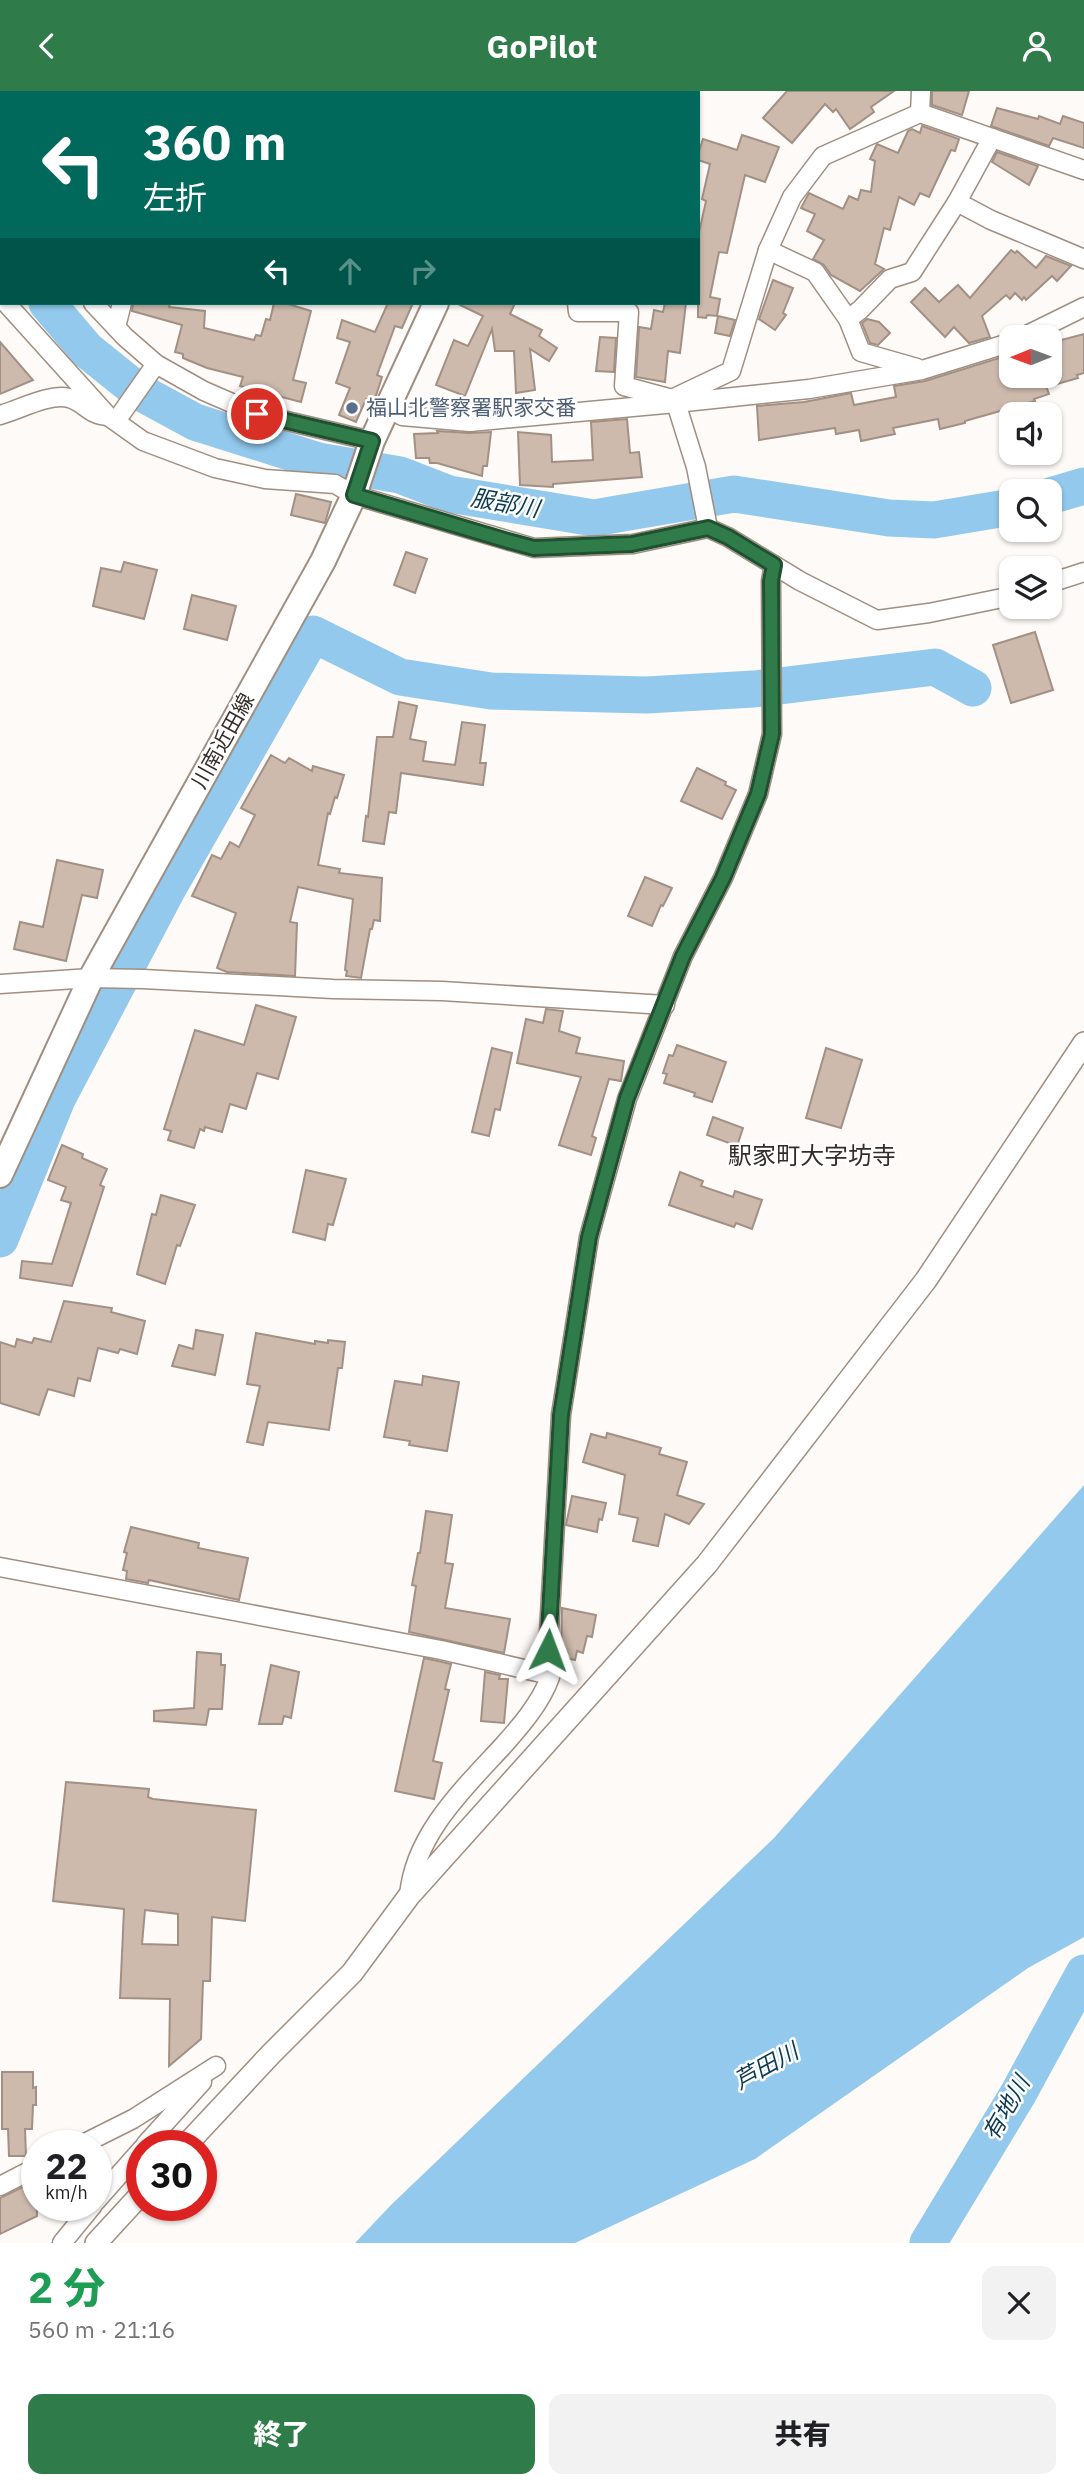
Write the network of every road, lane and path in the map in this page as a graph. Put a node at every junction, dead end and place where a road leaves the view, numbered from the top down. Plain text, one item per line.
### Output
1 (921, 91) edge
2 (920, 113) junction
3 (992, 138) junction
4 (1084, 170) edge
5 (957, 202) junction
6 (768, 250) junction
7 (1084, 258) edge
8 (8, 305) edge
9 (95, 305) edge
10 (122, 305) edge
11 (435, 305) edge
12 (578, 305) edge
13 (1084, 307) edge
14 (848, 319) junction
15 (1047, 325) edge
16 (116, 327) junction
17 (999, 346) edge
18 (153, 367) junction
19 (922, 370) junction
20 (674, 401) junction
21 (388, 407) junction
22 (115, 416) junction
23 (1, 418) edge
24 (371, 445) junction
25 (356, 489) junction
26 (707, 525) junction
27 (774, 565) junction
28 (1084, 572) edge
29 (1062, 579) edge
30 (999, 599) edge
31 (91, 978) junction
32 (0, 983) edge
33 (665, 1005) junction
34 (1084, 1043) edge
35 (0, 1175) edge
36 (0, 1567) edge
37 (551, 1675) junction
38 (408, 1896) junction
39 (111, 2130) edge
40 (158, 2130) edge
41 (200, 2130) edge
42 (126, 2168) edge
43 (21, 2175) edge
44 (112, 2184) edge
45 (0, 2186) edge
46 (126, 2210) edge
47 (80, 2221) edge
48 (62, 2243) edge
49 (96, 2243) edge

1 - 2 street
2 - 3 street
2 - 6 street
3 - 4 street
3 - 5 street
5 - 7 street
5 - 14 street
6 - 14 street
6 - 20 street
8 - 22 street
9 - 16 street
10 - 16 street
11 - 21 main road, 川南近田線
12 - 20 street
13 - 15 street
14 - 19 street
16 - 18 street
17 - 19 street
18 - 22 street
18 - 24 street
19 - 20 street
20 - 21 street
20 - 26 street
21 - 24 main road, 川南近田線
22 - 23 street
22 - 25 street
24 - 25 main road, 川南近田線
25 - 26 street
25 - 31 main road, 川南近田線
26 - 27 street
27 - 30 street
27 - 33 street
28 - 29 street
31 - 32 street
31 - 33 street
31 - 35 main road, 川南近田線
33 - 37 street
34 - 38 street
36 - 37 street
37 - 38 street
38 - 41 street
39 - 40 street
42 - 44 street
43 - 45 street
46 - 49 street
47 - 48 street

